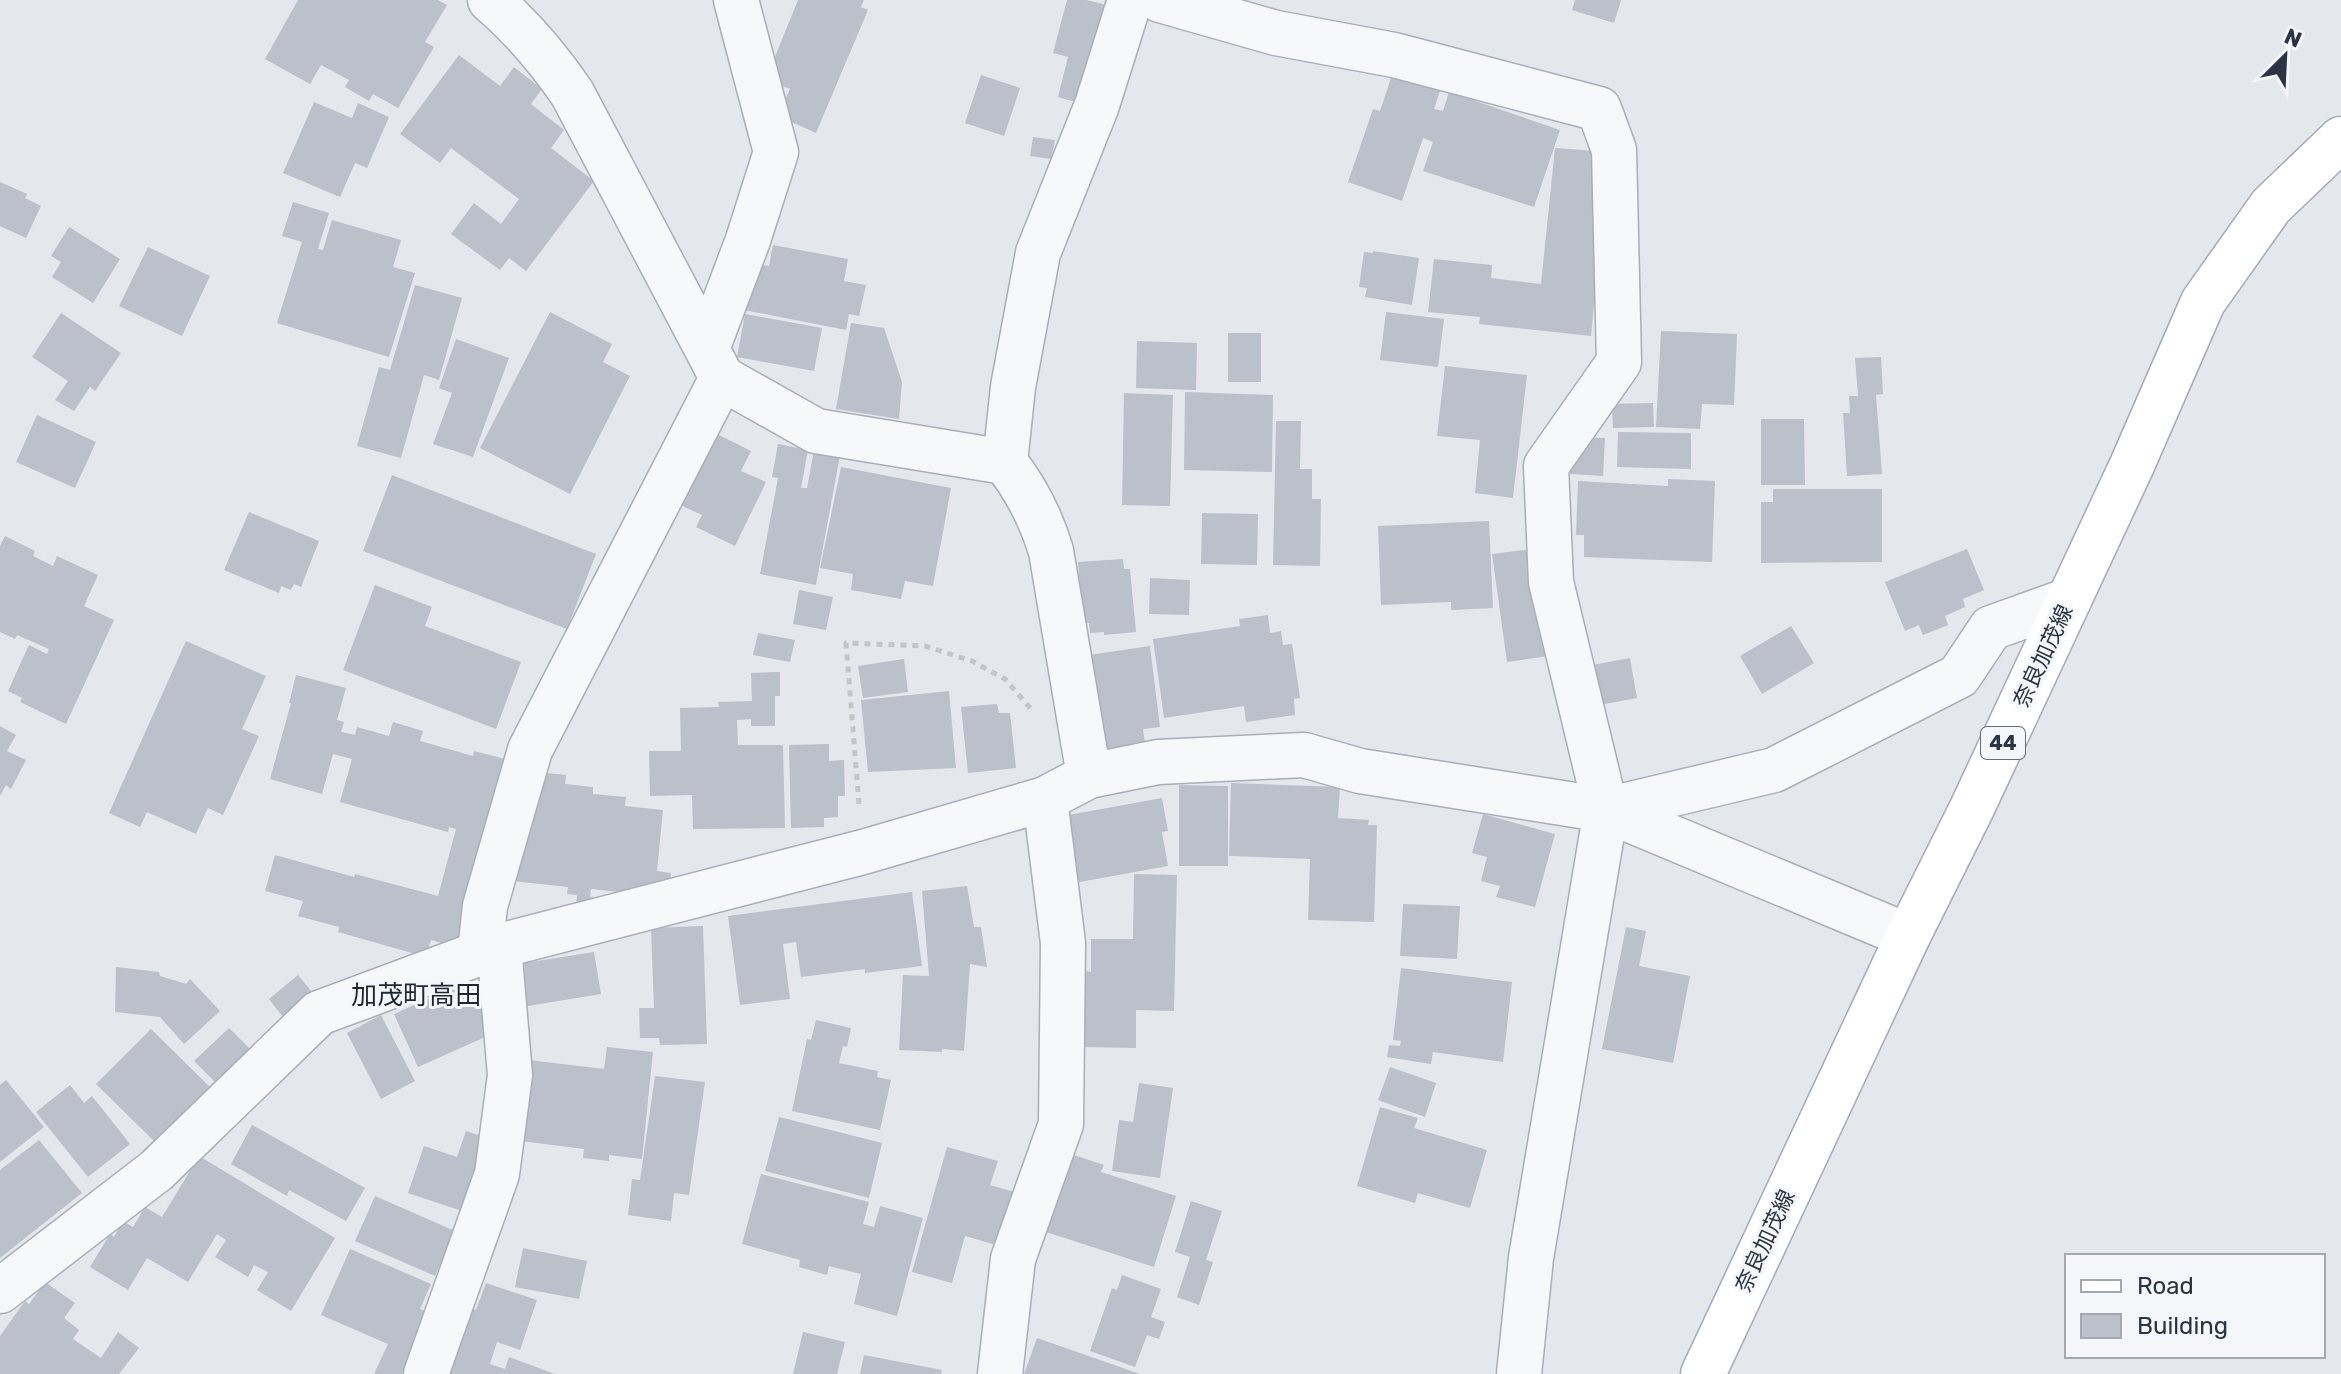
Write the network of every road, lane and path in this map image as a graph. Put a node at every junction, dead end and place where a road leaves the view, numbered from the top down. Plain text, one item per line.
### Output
1 (490, 0) edge
2 (736, 0) edge
3 (1130, 0) edge
4 (1160, 0) edge
5 (2341, 139) edge
6 (715, 363) junction
7 (1005, 462) junction
8 (2069, 600) junction
9 (1033, 711) dead end
10 (1089, 776) junction
11 (1045, 799) junction
12 (1606, 810) junction
13 (863, 852) junction
14 (1908, 936) junction
15 (489, 949) junction
16 (0, 1291) edge
17 (426, 1374) edge
18 (1000, 1374) edge
19 (1519, 1374) edge
20 (1703, 1374) edge

1 - 6 street
2 - 6 street
3 - 7 street
4 - 12 street
5 - 8 main road, 奈良加茂線 / 44
6 - 7 street
6 - 15 street
7 - 10 street
8 - 12 street
8 - 14 main road, 奈良加茂線 / 44
9 - 13 path
10 - 11 street
10 - 12 street
11 - 13 street
11 - 18 street
12 - 14 street
12 - 19 street
13 - 15 street
14 - 20 main road, 奈良加茂線 / 44
15 - 16 street
15 - 17 street

